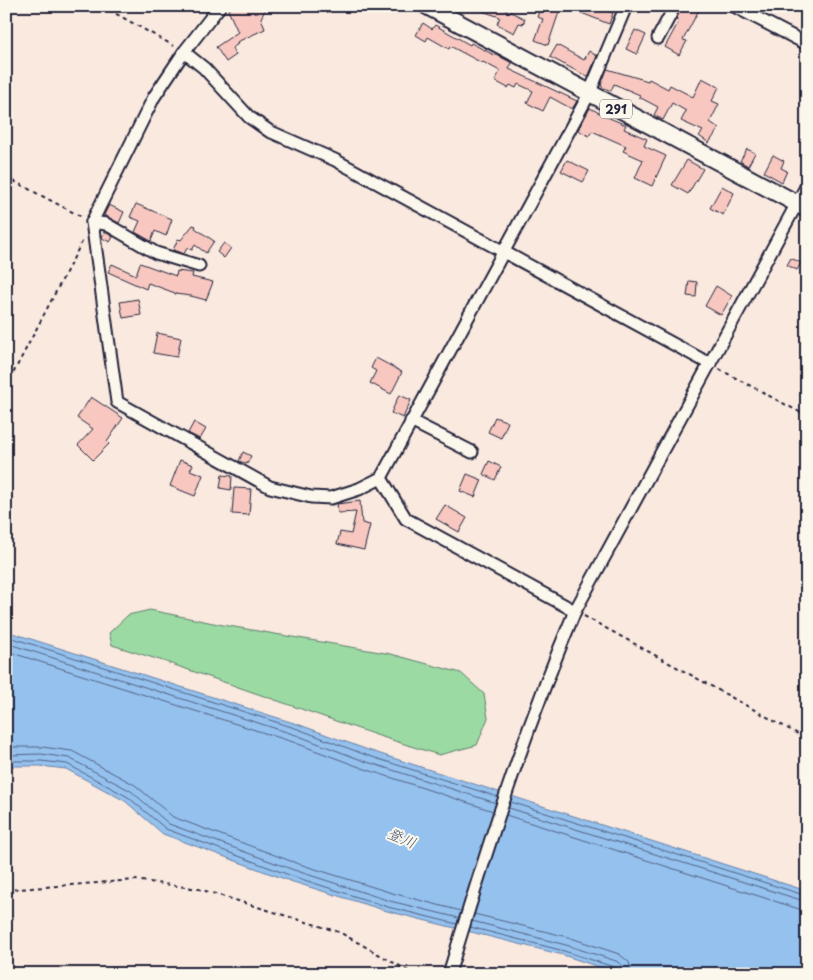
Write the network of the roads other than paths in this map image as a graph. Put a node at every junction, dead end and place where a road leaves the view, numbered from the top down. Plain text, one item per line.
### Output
1 (220, 6) edge
2 (427, 6) edge
3 (626, 6) edge
4 (675, 6) edge
5 (734, 6) edge
6 (658, 38) dead end
7 (807, 44) edge
8 (184, 52) junction
9 (589, 94) junction
10 (807, 185) edge
11 (802, 206) edge
12 (92, 222) junction
13 (502, 252) junction
14 (199, 266) dead end
15 (710, 364) junction
16 (411, 421) junction
17 (472, 452) dead end
18 (381, 478) junction
19 (575, 611) junction
20 (449, 974) edge

1 - 8 street
2 - 9 highway, 291
3 - 9 street
4 - 6 street
5 - 7 street
8 - 12 street
8 - 13 street
9 - 11 highway, 291
9 - 13 street
10 - 11 street
11 - 15 street
12 - 14 street
12 - 18 street
13 - 15 street
13 - 16 street
15 - 19 street
16 - 17 street
16 - 18 street
18 - 19 street
19 - 20 street

